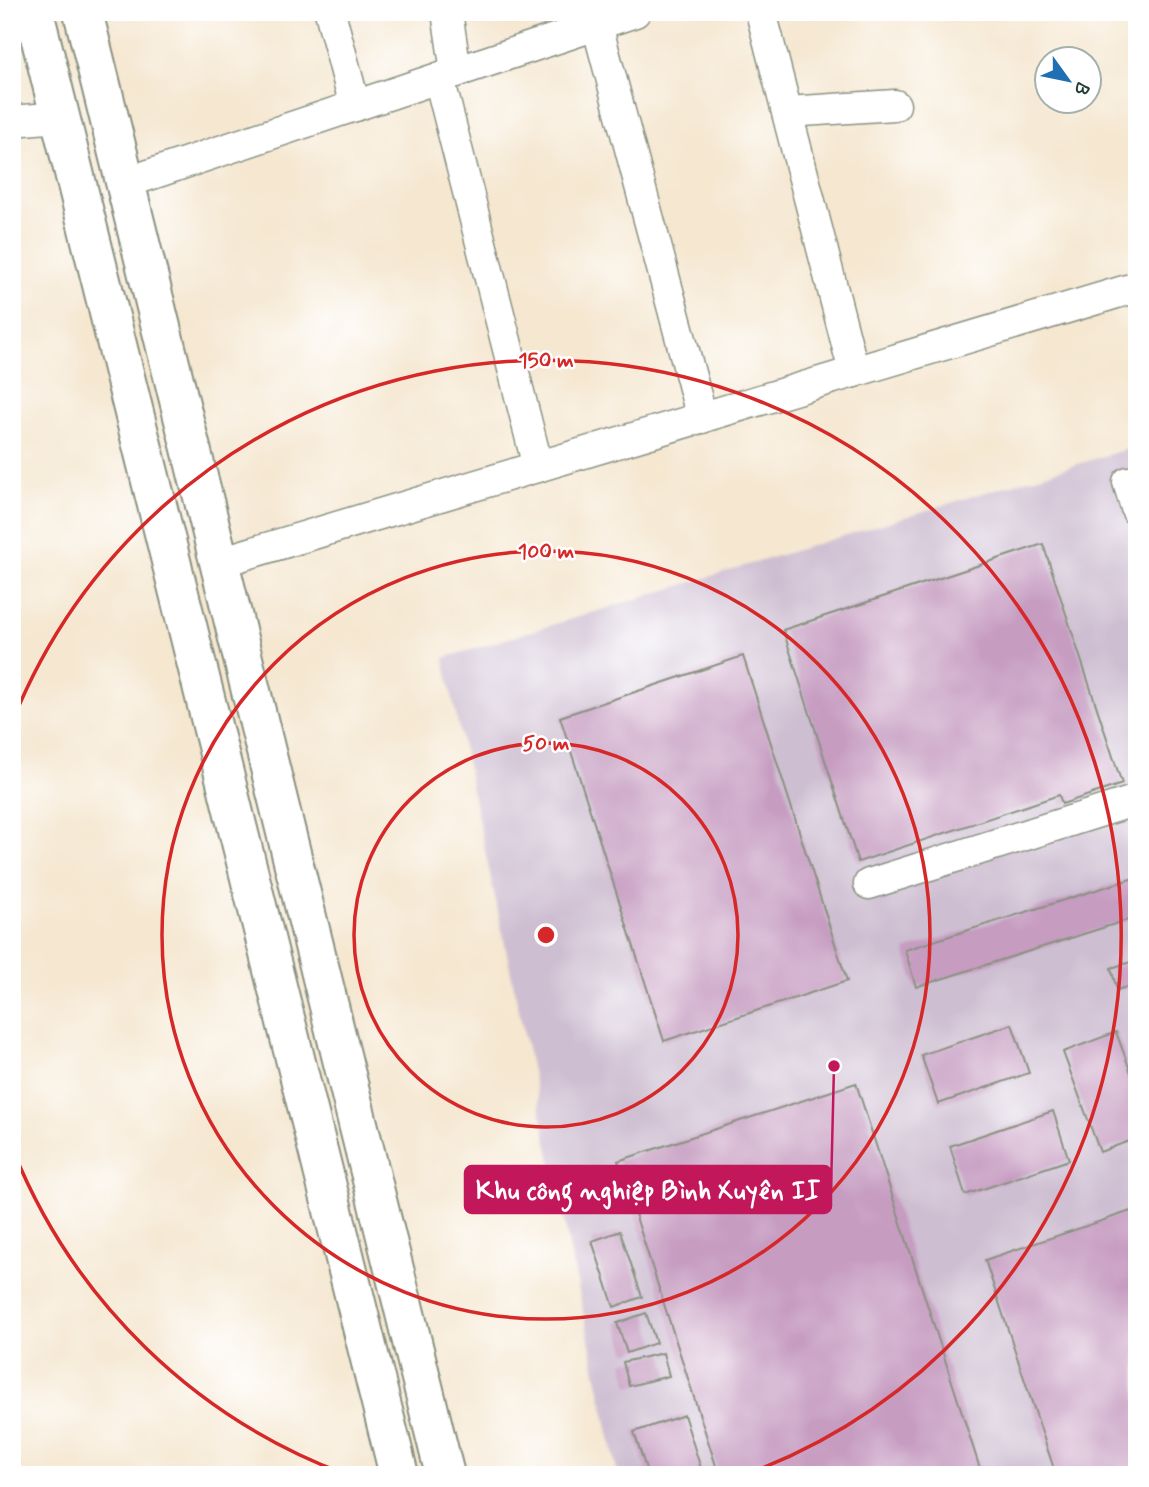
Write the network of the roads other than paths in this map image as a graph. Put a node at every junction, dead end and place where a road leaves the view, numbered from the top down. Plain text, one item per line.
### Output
1 (34, 12) edge
2 (83, 12) edge
3 (330, 12) edge
4 (447, 12) edge
5 (635, 12) edge
6 (761, 12) edge
7 (580, 23) edge
8 (447, 75) junction
9 (895, 105) dead end
10 (355, 106) junction
11 (787, 112) junction
12 (12, 121) edge
13 (63, 129) junction
14 (112, 131) junction
15 (125, 183) junction
16 (1137, 287) edge
17 (855, 372) junction
18 (702, 418) junction
19 (538, 467) junction
20 (1128, 482) dead end
21 (1137, 511) edge
22 (220, 562) junction
23 (1137, 800) edge
24 (869, 884) dead end
25 (399, 1475) edge
26 (445, 1475) edge

1 - 13 main road
2 - 14 main road
3 - 10 street
4 - 8 street
5 - 7 street
6 - 11 street
7 - 8 street
7 - 18 street
8 - 10 street
8 - 19 street
9 - 11 street
10 - 15 street
11 - 17 street
12 - 13 street
13 - 14 main road
13 - 25 main road
14 - 15 main road
15 - 22 main road
16 - 17 street
17 - 18 street
18 - 19 street
19 - 22 street
20 - 21 street
22 - 26 main road
23 - 24 street

